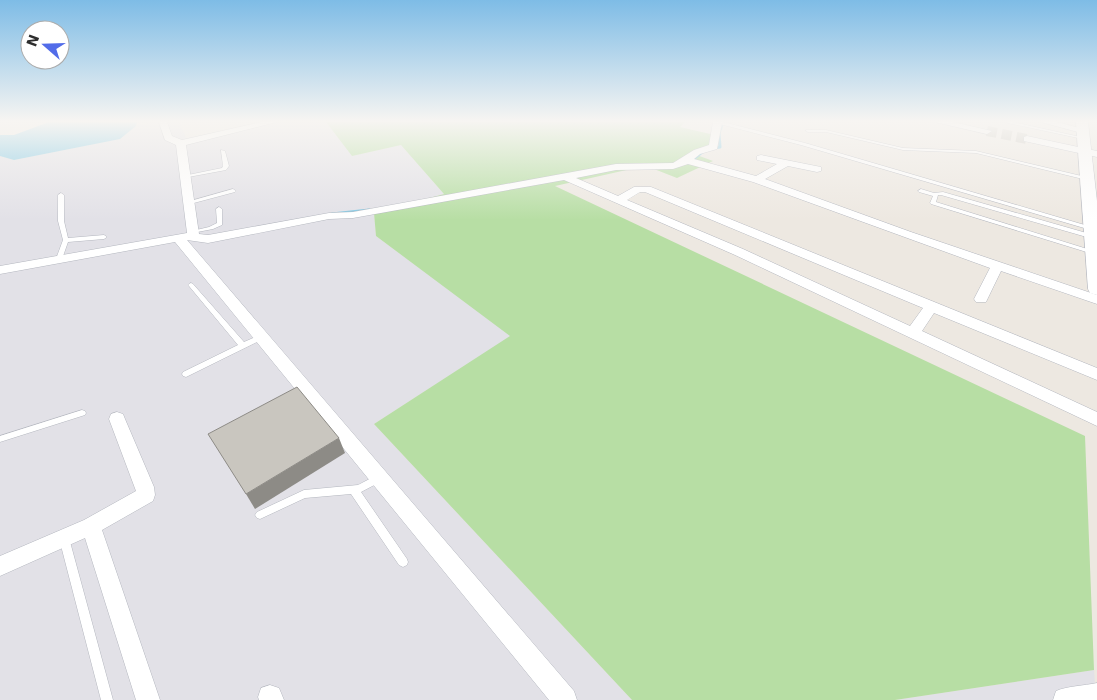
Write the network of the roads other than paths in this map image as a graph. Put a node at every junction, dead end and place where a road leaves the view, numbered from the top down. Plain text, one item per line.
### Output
1 (182, 155) edge
2 (224, 155) edge
3 (693, 155) edge
4 (836, 155) edge
5 (987, 155) edge
6 (1087, 155) edge
7 (761, 158) dead end
8 (689, 161) junction
9 (786, 163) junction
10 (816, 169) dead end
11 (185, 177) junction
12 (1088, 178) junction
13 (569, 179) junction
14 (757, 180) junction
15 (233, 191) dead end
16 (921, 191) dead end
17 (61, 194) dead end
18 (935, 196) junction
19 (619, 200) junction
20 (190, 202) junction
21 (219, 209) dead end
22 (1063, 228) junction
23 (188, 235) junction
24 (104, 237) dead end
25 (1094, 239) edge
26 (66, 240) junction
27 (1064, 244) junction
28 (59, 259) junction
29 (997, 266) junction
30 (0, 270) edge
31 (191, 285) dead end
32 (1097, 289) edge
33 (980, 299) dead end
34 (1097, 300) edge
35 (931, 307) junction
36 (913, 333) junction
37 (260, 337) junction
38 (243, 346) junction
39 (186, 374) dead end
40 (1097, 374) edge
41 (82, 413) dead end
42 (117, 419) dead end
43 (1097, 419) edge
44 (0, 439) edge
45 (379, 478) junction
46 (353, 489) junction
47 (260, 515) dead end
48 (91, 526) junction
49 (64, 538) junction
50 (403, 562) dead end
51 (0, 566) edge
52 (107, 700) edge
53 (148, 700) edge
54 (565, 700) edge

1 - 11 street
2 - 11 lane
3 - 8 street
4 - 25 lane
5 - 12 lane
6 - 12 main road
7 - 9 street
8 - 13 street
8 - 14 street
9 - 10 street
9 - 14 street
11 - 20 street
12 - 25 main road
13 - 19 street
13 - 23 street
14 - 29 street
15 - 20 lane
16 - 18 lane
17 - 26 lane
18 - 22 lane
18 - 27 lane
19 - 35 street
19 - 36 street
20 - 23 street
21 - 23 lane
22 - 25 lane
22 - 27 lane
23 - 28 street
23 - 37 street
24 - 26 lane
25 - 27 lane
25 - 32 main road
26 - 28 lane
28 - 30 street
29 - 33 street
29 - 34 street
31 - 38 lane
35 - 36 street
35 - 40 street
36 - 43 street
37 - 38 lane
37 - 45 street
38 - 39 lane
41 - 44 lane
42 - 48 street
45 - 46 lane
45 - 54 street
46 - 47 lane
46 - 50 lane
48 - 49 street
48 - 53 street
49 - 51 street
49 - 52 lane

